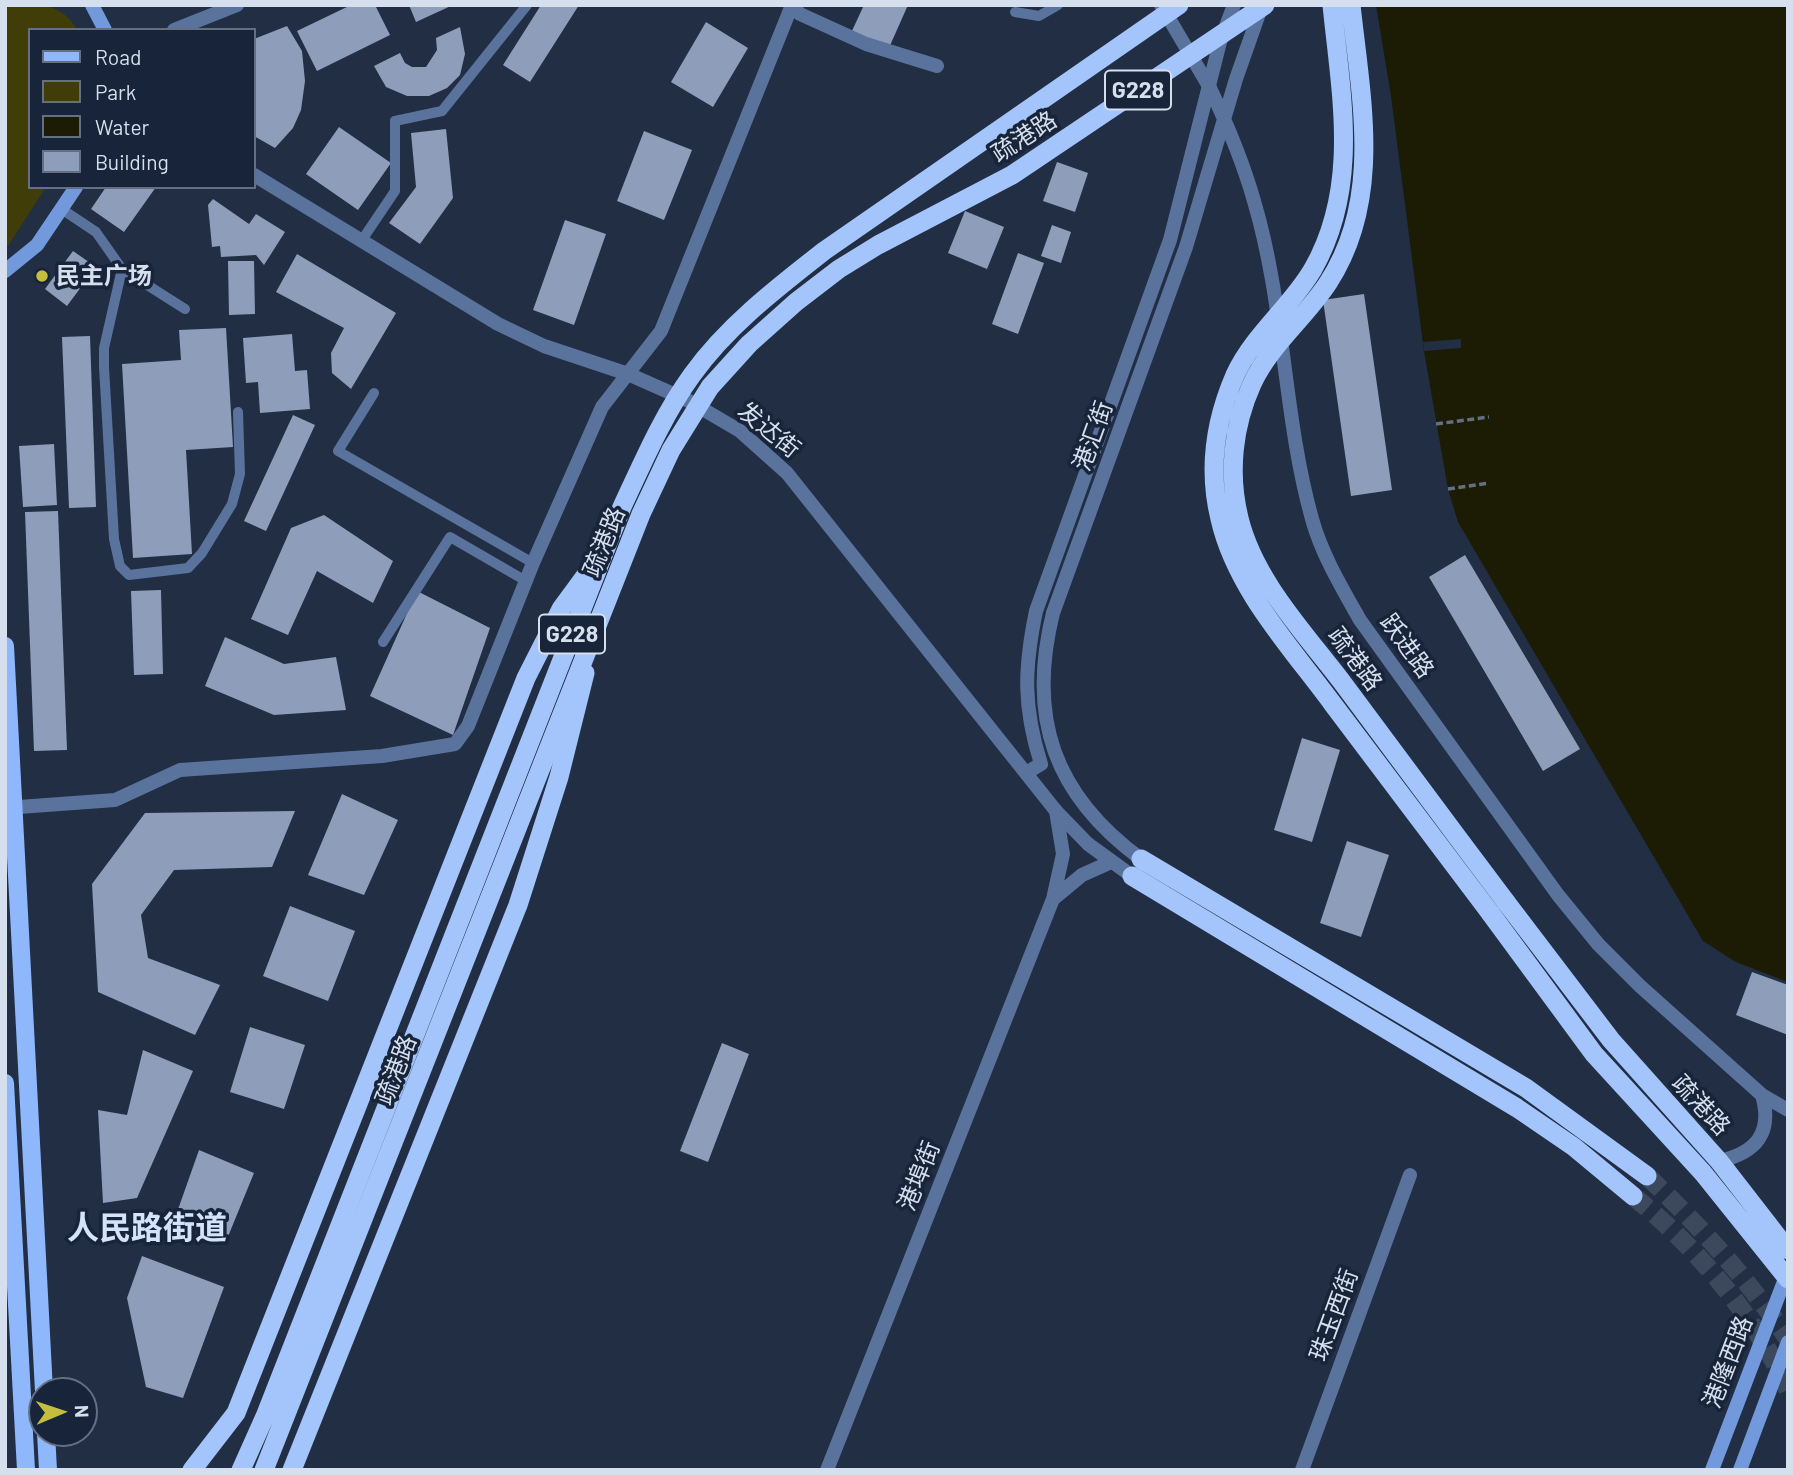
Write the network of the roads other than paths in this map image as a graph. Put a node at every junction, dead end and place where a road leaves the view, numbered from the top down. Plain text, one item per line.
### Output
1 (92, 5) edge
2 (237, 5) edge
3 (527, 5) edge
4 (1058, 5) edge
5 (1161, 5) edge
6 (1179, 5) edge
7 (1234, 5) edge
8 (1263, 5) edge
9 (1332, 5) edge
10 (1351, 5) edge
11 (792, 6) edge
12 (1015, 12) dead end
13 (104, 28) edge
14 (179, 28) edge
15 (937, 66) dead end
16 (1210, 88) junction
17 (1224, 119) junction
18 (256, 176) edge
19 (75, 189) edge
20 (63, 210) junction
21 (362, 240) junction
22 (122, 269) junction
23 (5, 271) edge
24 (185, 309) dead end
25 (628, 374) junction
26 (374, 393) dead end
27 (238, 412) dead end
28 (607, 547) junction
29 (533, 563) junction
30 (526, 581) junction
31 (595, 630) junction
32 (383, 642) dead end
33 (5, 646) edge
34 (1056, 757) junction
35 (1041, 764) junction
36 (1027, 772) junction
37 (9, 778) edge
38 (9, 808) edge
39 (1056, 811) junction
40 (1111, 862) junction
41 (1136, 867) junction
42 (1053, 899) junction
43 (1498, 908) junction
44 (5, 1083) edge
45 (1762, 1095) junction
46 (1788, 1110) edge
47 (31, 1138) junction
48 (7, 1139) edge
49 (1719, 1161) junction
50 (1409, 1175) dead end
51 (1647, 1176) tunnel mouth
52 (1633, 1196) tunnel mouth
53 (1788, 1250) edge
54 (1787, 1276) edge
55 (1788, 1342) edge
56 (43, 1377) edge
57 (47, 1447) edge
58 (26, 1470) edge
59 (48, 1470) edge
60 (192, 1470) edge
61 (241, 1470) edge
62 (264, 1470) edge
63 (292, 1470) edge
64 (827, 1470) edge
65 (1302, 1470) edge
66 (1712, 1470) edge
67 (1740, 1470) edge

1 - 13 main road
2 - 14 street
3 - 21 lane
4 - 12 lane
5 - 16 street, 跃进路
6 - 28 highway, 疏港路 / G228, bridge
7 - 16 street, 港汇街
8 - 17 street, 港汇街
8 - 31 highway, 疏港路 / G228, bridge
9 - 43 highway, bridge
10 - 43 highway, 疏港路, bridge
11 - 15 street
11 - 25 street
16 - 17 street, 跃进路
16 - 35 street, 港汇街
17 - 34 street, 港汇街
17 - 45 street, 跃进路
18 - 21 street, 发达街
19 - 20 main road
20 - 22 lane
20 - 23 main road
21 - 25 street, 发达街
22 - 24 lane
22 - 27 lane
25 - 29 street
25 - 36 street, 发达街
26 - 29 lane
28 - 60 highway, bridge
28 - 61 highway, 疏港路 / G228, bridge
29 - 30 street
30 - 32 lane
30 - 38 street
31 - 62 highway, 疏港路 / G228, bridge
31 - 63 highway, bridge
33 - 37 main road
34 - 35 street
34 - 41 street, 港汇街
35 - 36 street
36 - 39 street, 发达街
37 - 38 main road
38 - 47 main road
39 - 40 street, 发达街
39 - 42 street, 港埠街
40 - 41 street, 发达街
40 - 42 street
41 - 51 highway
41 - 52 highway
42 - 64 street, 港埠街
43 - 49 highway, 疏港路
43 - 54 highway, 疏港路
44 - 48 main road
45 - 46 street, 跃进路
45 - 49 street
47 - 48 street
47 - 56 main road
48 - 58 main road
49 - 53 highway, 疏港路
50 - 65 street, 珠玉西街
54 - 66 main road, 港隆西路
55 - 67 main road, 港隆西路
57 - 59 main road

